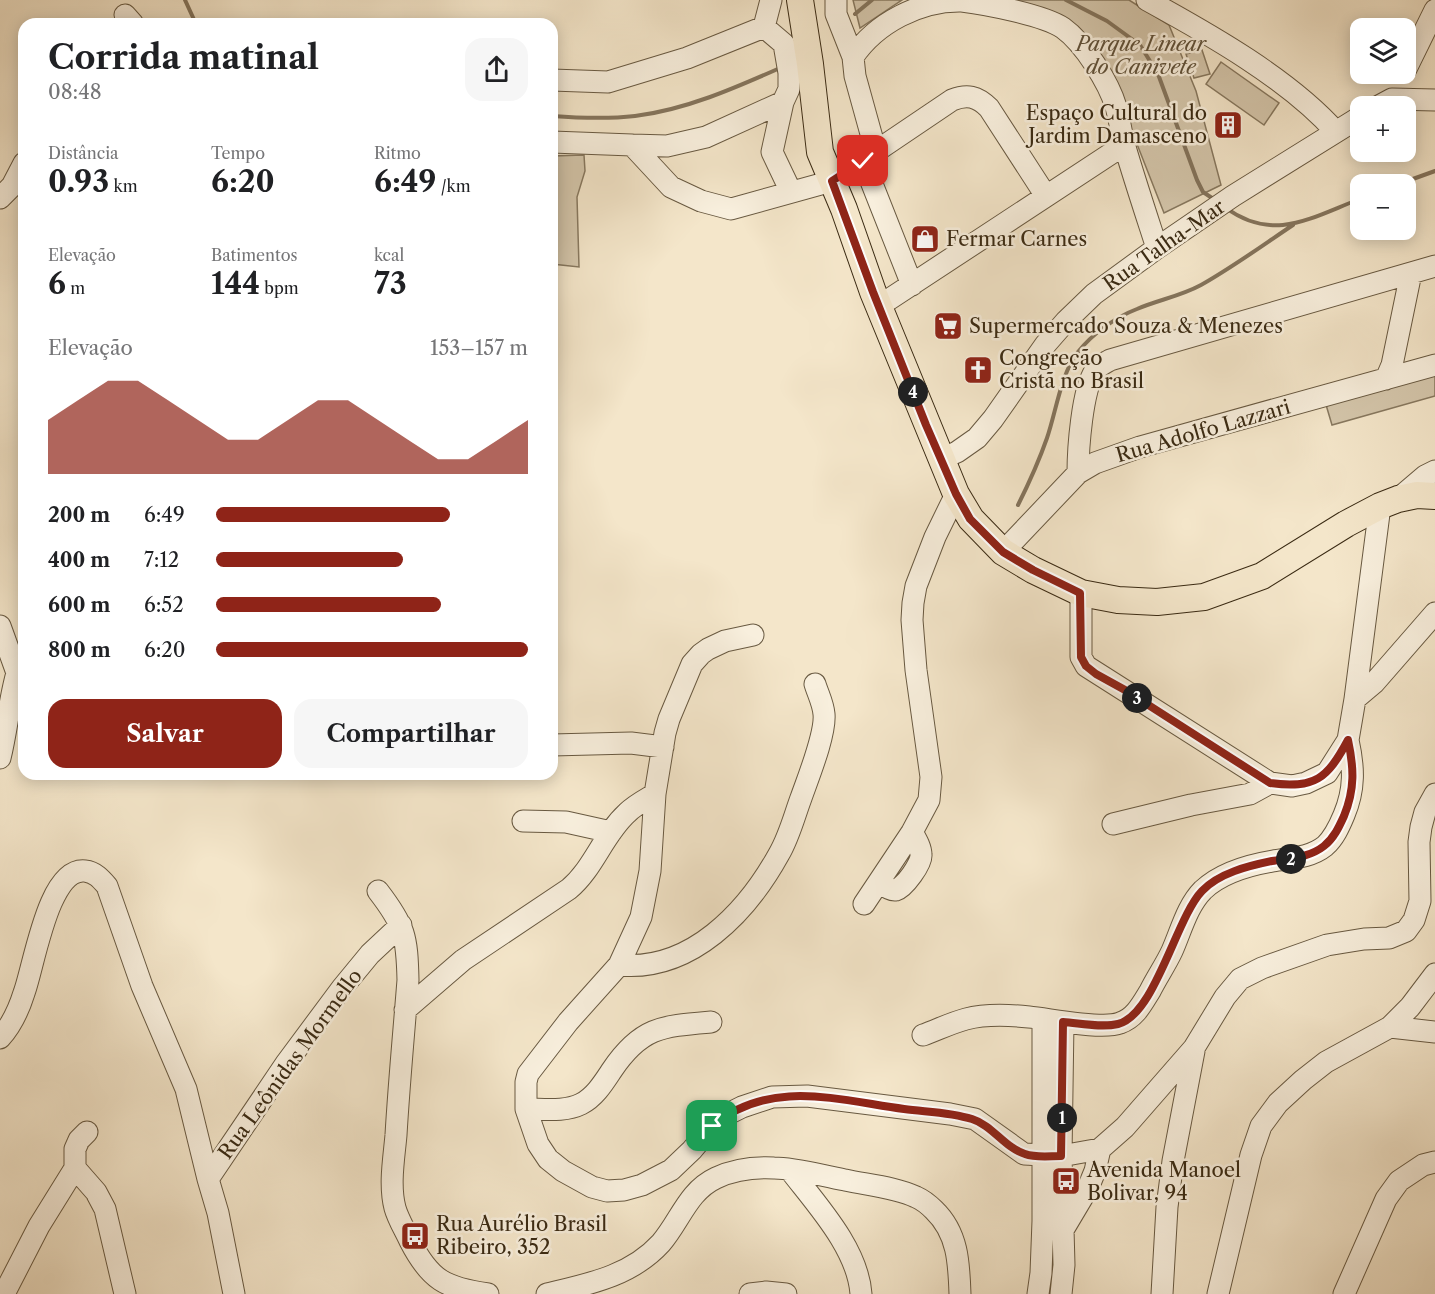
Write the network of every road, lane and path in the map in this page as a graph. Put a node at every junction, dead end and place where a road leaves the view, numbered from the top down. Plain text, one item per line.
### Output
1 (771, 0) edge
2 (800, 0) edge
3 (836, 0) edge
4 (1147, 0) edge
5 (1435, 10) edge
6 (764, 27) junction
7 (1416, 49) edge
8 (855, 55) junction
9 (558, 80) edge
10 (1435, 100) edge
11 (1416, 101) edge
12 (783, 102) junction
13 (1350, 123) edge
14 (1336, 132) junction
15 (558, 142) edge
16 (1124, 145) junction
17 (632, 146) junction
18 (870, 156) junction
19 (18, 174) edge
20 (832, 181) junction
21 (791, 192) junction
22 (1046, 196) junction
23 (0, 198) edge
24 (1157, 248) junction
25 (1435, 266) edge
26 (1411, 273) junction
27 (912, 285) junction
28 (881, 311) junction
29 (1435, 365) edge
30 (1386, 379) junction
31 (941, 459) junction
32 (1435, 471) edge
33 (1078, 473) junction
34 (956, 494) junction
35 (1435, 496) edge
36 (1389, 502) junction
37 (1003, 552) junction
38 (1080, 593) junction
39 (1435, 613) edge
40 (0, 626) edge
41 (753, 635) dead end
42 (18, 668) edge
43 (18, 677) edge
44 (815, 684) dead end
45 (1355, 699) junction
46 (1348, 740) junction
47 (558, 745) edge
48 (663, 747) junction
49 (0, 758) edge
50 (1270, 783) junction
51 (655, 794) junction
52 (1435, 794) edge
53 (523, 821) dead end
54 (1113, 824) dead end
55 (611, 832) junction
56 (378, 891) dead end
57 (864, 904) dead end
58 (401, 925) junction
59 (619, 965) junction
60 (1435, 974) edge
61 (405, 1011) junction
62 (1053, 1021) junction
63 (711, 1022) dead end
64 (1390, 1027) junction
65 (1435, 1032) edge
66 (923, 1035) dead end
67 (0, 1038) edge
68 (1194, 1048) junction
69 (526, 1104) junction
70 (87, 1132) dead end
71 (1100, 1149) junction
72 (1052, 1156) junction
73 (1435, 1162) edge
74 (75, 1168) junction
75 (790, 1170) junction
76 (208, 1179) junction
77 (1063, 1230) junction
78 (481, 1293) edge
79 (4, 1294) edge
80 (125, 1294) edge
81 (234, 1294) edge
82 (547, 1294) edge
83 (750, 1294) edge
84 (786, 1294) edge
85 (861, 1294) edge
86 (960, 1294) edge
87 (1038, 1294) edge
88 (1061, 1294) edge
89 (1162, 1294) edge
90 (1218, 1294) edge
91 (1344, 1294) edge

1 - 6 street
2 - 20 main road
3 - 8 street
4 - 14 street
5 - 7 street
6 - 9 street
6 - 12 street
8 - 16 street
8 - 18 street
10 - 11 street
12 - 17 street
12 - 21 street
13 - 14 street, Rua Talha-Mar
14 - 24 street, Rua Talha-Mar
15 - 17 street
16 - 22 street
16 - 24 street
17 - 21 street
18 - 20 street
18 - 22 street
18 - 27 street
19 - 23 street
20 - 21 street
20 - 28 main road
22 - 27 street
24 - 31 street, Rua Talha-Mar
25 - 26 street
26 - 30 street
26 - 33 street
27 - 28 street
28 - 31 main road
29 - 30 street, Rua Adolfo Lazzari
30 - 33 street, Rua Adolfo Lazzari
31 - 34 main road
32 - 36 street
33 - 37 street, Rua Adolfo Lazzari
34 - 37 main road
34 - 57 street
35 - 36 main road
36 - 38 main road
36 - 45 street
37 - 38 main road
38 - 50 street
39 - 45 street
40 - 42 street
41 - 48 street
43 - 49 street
44 - 59 street
45 - 46 street
46 - 50 street
46 - 62 street
47 - 48 street
48 - 51 street
50 - 54 street
51 - 55 street
51 - 59 street
52 - 68 street
53 - 55 street
55 - 61 street
56 - 58 street
58 - 61 street
58 - 76 street, Rua Leônidas Mormello
59 - 69 street
60 - 64 street
61 - 78 street
62 - 66 street
62 - 72 street
63 - 69 street
64 - 65 street
64 - 90 street
67 - 76 street
68 - 71 street
68 - 89 street
69 - 72 street
70 - 74 street
71 - 72 street
71 - 77 street
72 - 77 street
72 - 87 street
73 - 91 street
74 - 79 street
74 - 80 street
75 - 82 street
75 - 85 street
75 - 86 street
76 - 81 street
77 - 88 street
83 - 84 street

